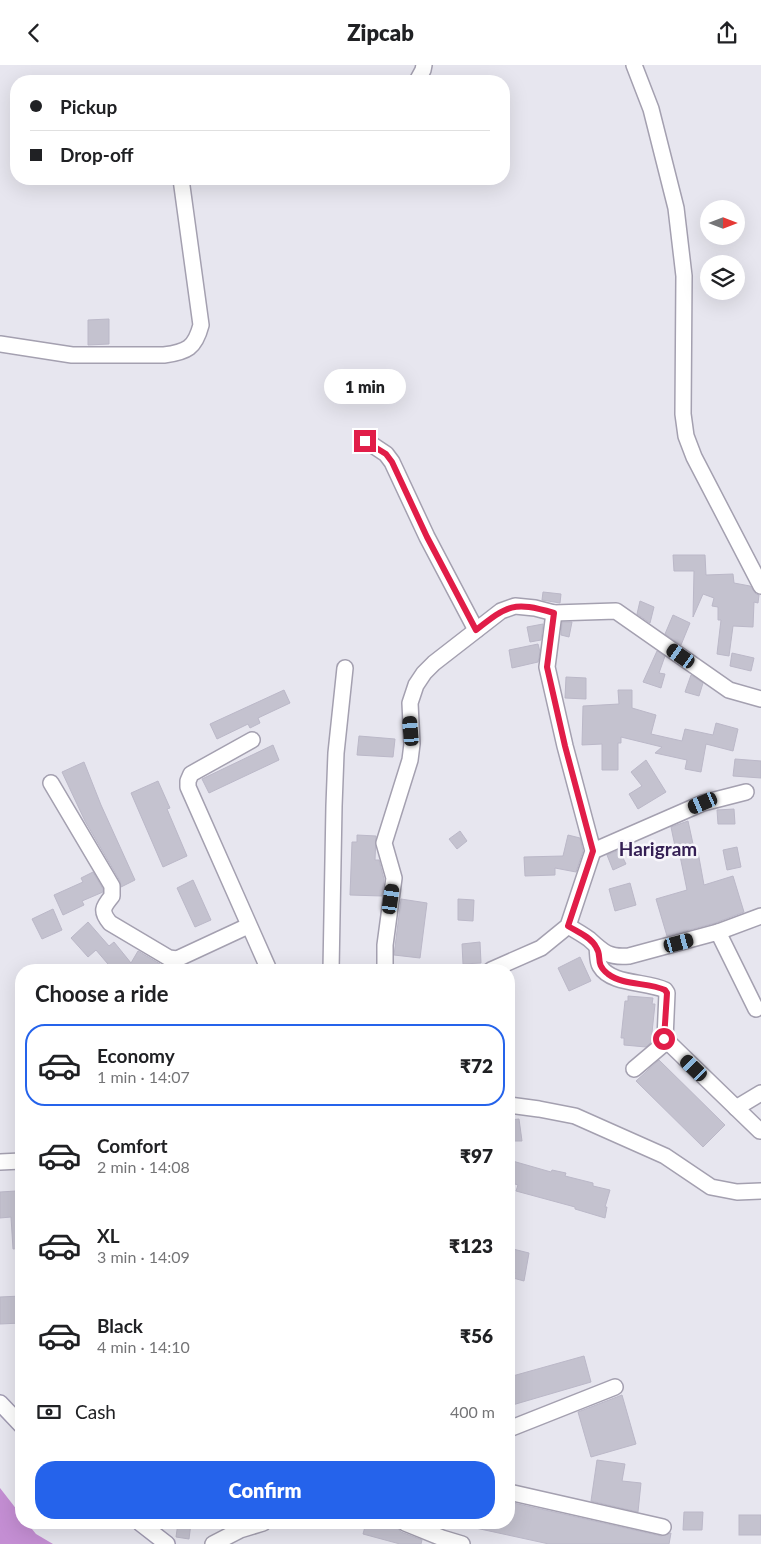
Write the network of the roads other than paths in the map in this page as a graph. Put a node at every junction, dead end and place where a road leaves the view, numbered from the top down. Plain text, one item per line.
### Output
1 (634, 65) edge
2 (182, 185) edge
3 (0, 344) edge
4 (365, 441) dead end
5 (761, 586) edge
6 (554, 613) junction
7 (476, 630) junction
8 (345, 668) dead end
9 (761, 699) edge
10 (252, 740) dead end
11 (51, 783) dead end
12 (746, 792) dead end
13 (593, 851) junction
14 (761, 916) edge
15 (248, 926) junction
16 (568, 926) junction
17 (718, 932) junction
18 (597, 947) junction
19 (265, 964) edge
20 (331, 964) edge
21 (385, 964) edge
22 (505, 964) edge
23 (756, 1009) dead end
24 (666, 1042) junction
25 (634, 1069) dead end
26 (761, 1093) edge
27 (515, 1106) edge
28 (736, 1108) junction
29 (760, 1131) edge
30 (15, 1161) edge
31 (0, 1162) edge
32 (761, 1191) edge
33 (615, 1387) dead end
34 (0, 1403) edge
35 (15, 1419) edge
36 (515, 1427) edge
37 (515, 1493) edge
38 (662, 1527) dead end
39 (148, 1529) edge
40 (243, 1529) edge
41 (422, 1529) edge
42 (167, 1544) edge
43 (214, 1544) edge
44 (462, 1544) edge

1 - 5 street
2 - 3 street
4 - 7 street
6 - 7 street
6 - 9 street
6 - 13 street
7 - 21 street
8 - 20 street
10 - 15 street
11 - 15 street
12 - 13 street
13 - 16 street
14 - 17 street
15 - 19 street
16 - 18 street
16 - 22 street
17 - 18 street
17 - 23 street
18 - 24 street
24 - 25 street
24 - 28 street
26 - 28 street
27 - 32 street
28 - 29 street
30 - 31 street
33 - 36 street
34 - 35 street
37 - 38 street
39 - 42 street
40 - 43 street
41 - 44 street

